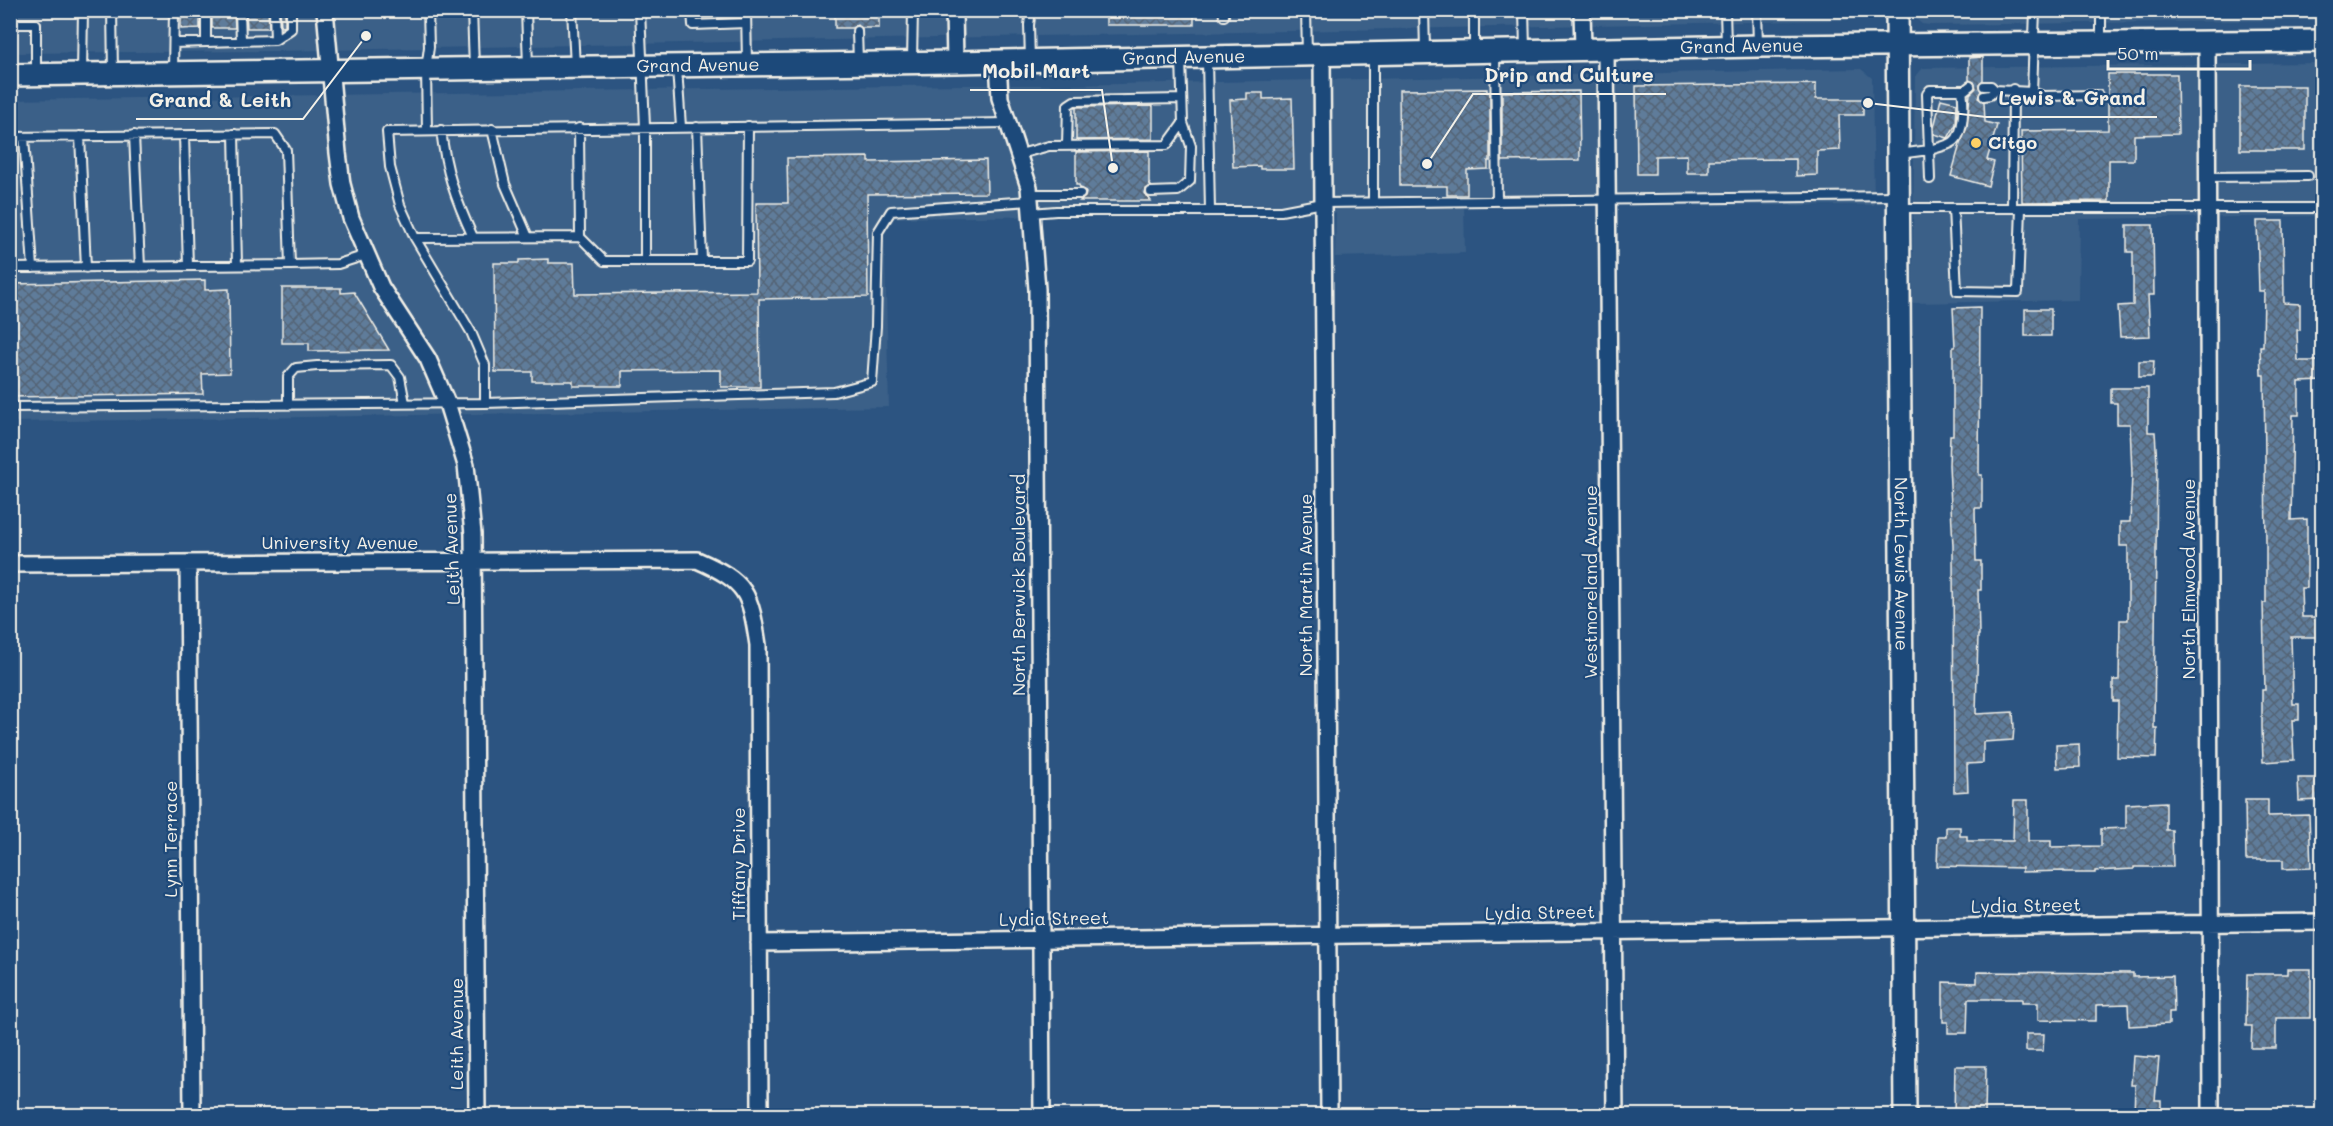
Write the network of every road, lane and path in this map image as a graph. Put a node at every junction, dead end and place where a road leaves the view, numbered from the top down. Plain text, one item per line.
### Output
1 (82, 10) edge
2 (112, 10) edge
3 (174, 10) edge
4 (206, 10) edge
5 (240, 10) edge
6 (274, 10) edge
7 (291, 10) edge
8 (325, 10) edge
9 (428, 10) edge
10 (472, 10) edge
11 (526, 10) edge
12 (572, 10) edge
13 (640, 10) edge
14 (692, 10) edge
15 (746, 10) edge
16 (913, 10) edge
17 (954, 10) edge
18 (1031, 10) edge
19 (1306, 10) edge
20 (1424, 10) edge
21 (1474, 10) edge
22 (1524, 10) edge
23 (1582, 10) edge
24 (1725, 10) edge
25 (1757, 10) edge
26 (1897, 10) edge
27 (2035, 10) edge
28 (2101, 10) edge
29 (746, 23) junction
30 (10, 24) edge
31 (857, 31) dead end
32 (275, 40) junction
33 (241, 41) junction
34 (2322, 41) edge
35 (206, 42) junction
36 (2207, 42) junction
37 (174, 43) junction
38 (2101, 43) junction
39 (2036, 44) junction
40 (1897, 45) junction
41 (1726, 46) junction
42 (1759, 46) junction
43 (1583, 49) junction
44 (1606, 49) junction
45 (1525, 50) junction
46 (1484, 51) junction
47 (1425, 52) junction
48 (1373, 53) junction
49 (1315, 54) junction
50 (1207, 56) junction
51 (1181, 57) junction
52 (998, 60) junction
53 (1030, 60) junction
54 (912, 62) junction
55 (956, 62) junction
56 (858, 63) junction
57 (748, 64) junction
58 (641, 66) junction
59 (676, 66) junction
60 (575, 67) junction
61 (474, 68) junction
62 (528, 68) junction
63 (426, 69) junction
64 (330, 71) junction
65 (173, 73) junction
66 (81, 74) junction
67 (113, 74) junction
68 (10, 75) edge
69 (36, 75) junction
70 (1984, 86) dead end
71 (2013, 89) junction
72 (1995, 90) junction
73 (2032, 92) junction
74 (2098, 95) dead end
75 (1984, 96) dead end
76 (1182, 99) junction
77 (1008, 123) junction
78 (1183, 123) junction
79 (748, 126) junction
80 (681, 127) junction
81 (697, 127) junction
82 (579, 128) junction
83 (645, 128) junction
84 (492, 129) junction
85 (427, 130) junction
86 (441, 130) junction
87 (234, 134) junction
88 (134, 135) junction
89 (184, 135) junction
90 (80, 136) junction
91 (10, 137) edge
92 (24, 137) junction
93 (1067, 146) junction
94 (1929, 150) junction
95 (1020, 154) junction
96 (1898, 155) junction
97 (2308, 176) dead end
98 (2207, 177) junction
99 (1930, 179) dead end
100 (1151, 192) dead end
101 (1080, 194) dead end
102 (1608, 200) junction
103 (1497, 201) junction
104 (1373, 202) junction
105 (1898, 202) junction
106 (1030, 203) junction
107 (1323, 203) junction
108 (2322, 207) edge
109 (1953, 208) junction
110 (2017, 208) junction
111 (2207, 208) junction
112 (1210, 211) junction
113 (473, 237) junction
114 (528, 237) junction
115 (580, 237) junction
116 (415, 238) junction
117 (366, 255) junction
118 (645, 261) junction
119 (702, 261) junction
120 (237, 265) junction
121 (290, 265) junction
122 (188, 266) junction
123 (141, 267) junction
124 (10, 268) edge
125 (33, 268) junction
126 (86, 268) junction
127 (405, 403) junction
128 (447, 403) junction
129 (485, 403) junction
130 (288, 405) junction
131 (10, 407) edge
132 (474, 562) junction
133 (188, 563) junction
134 (10, 564) edge
135 (753, 613) joint
136 (2322, 922) edge
137 (2210, 923) junction
138 (1903, 927) junction
139 (1613, 931) junction
140 (1327, 935) junction
141 (1040, 939) junction
142 (759, 943) junction
143 (192, 1116) edge
144 (477, 1116) edge
145 (760, 1116) edge
146 (1042, 1116) edge
147 (1329, 1116) edge
148 (1615, 1116) edge
149 (1905, 1116) edge
150 (2211, 1116) edge

1 - 66 lane
2 - 67 lane
3 - 37 lane
4 - 35 lane
5 - 33 lane
6 - 32 lane
7 - 32 lane
8 - 64 street, Leith Avenue
9 - 63 lane
10 - 61 lane
11 - 62 lane
12 - 60 lane
13 - 58 lane
14 - 29 lane
15 - 29 lane
16 - 54 lane
17 - 55 street
18 - 53 lane
19 - 49 lane
20 - 47 lane
21 - 46 lane
22 - 45 lane
23 - 43 street
24 - 41 lane
25 - 42 lane
26 - 40 main road, North Lewis Avenue
27 - 39 lane
28 - 38 lane
29 - 57 lane
30 - 69 lane
31 - 56 lane
32 - 33 lane
33 - 35 lane
34 - 36 main road, Grand Avenue
35 - 37 lane
36 - 38 main road, Grand Avenue
36 - 98 street, North Elmwood Avenue
37 - 65 lane
38 - 39 main road, Grand Avenue
39 - 40 main road, Grand Avenue
39 - 73 lane
40 - 42 main road, Grand Avenue
40 - 96 main road, North Lewis Avenue
41 - 42 main road, Grand Avenue
41 - 44 main road, Grand Avenue
43 - 44 main road, Grand Avenue
43 - 45 main road, Grand Avenue
44 - 102 street, Westmoreland Avenue
45 - 46 main road, Grand Avenue
46 - 47 main road, Grand Avenue
46 - 103 lane
47 - 48 main road, Grand Avenue
48 - 49 main road, Grand Avenue
48 - 104 lane
49 - 50 main road, Grand Avenue
49 - 107 street, North Martin Avenue
50 - 51 main road, Grand Avenue
50 - 112 lane
51 - 53 main road, Grand Avenue
51 - 76 lane
52 - 53 main road, Grand Avenue
52 - 55 main road, Grand Avenue
52 - 77 street, North Berwick Boulevard
54 - 55 main road, Grand Avenue
54 - 56 main road, Grand Avenue
56 - 57 main road, Grand Avenue
57 - 59 main road, Grand Avenue
58 - 59 main road, Grand Avenue
58 - 60 main road, Grand Avenue
58 - 83 lane
59 - 80 lane
60 - 62 main road, Grand Avenue
61 - 62 main road, Grand Avenue
61 - 63 main road, Grand Avenue
63 - 64 main road, Grand Avenue
63 - 85 lane
64 - 65 main road, Grand Avenue
64 - 117 street, Leith Avenue
65 - 67 main road, Grand Avenue
66 - 67 main road, Grand Avenue
66 - 69 main road, Grand Avenue
68 - 69 main road, Grand Avenue
70 - 72 lane
71 - 72 lane
71 - 73 lane
71 - 110 lane
72 - 75 lane
73 - 74 lane
76 - 78 lane
76 - 93 lane
77 - 79 lane
77 - 95 street, North Berwick Boulevard
78 - 93 lane
78 - 100 lane
79 - 81 lane
79 - 119 lane
80 - 81 lane
80 - 83 lane
81 - 119 lane
82 - 83 lane
82 - 84 lane
82 - 115 lane
83 - 118 lane
84 - 86 lane
84 - 114 lane
85 - 86 lane
85 - 116 lane
86 - 113 lane
87 - 89 lane
87 - 120 lane
87 - 121 lane
88 - 89 lane
88 - 90 lane
88 - 123 lane
89 - 122 lane
90 - 92 lane
90 - 126 lane
91 - 92 lane
92 - 125 lane
93 - 95 lane
94 - 94 lane
94 - 96 lane
94 - 99 lane
95 - 106 street, North Berwick Boulevard
96 - 105 main road, North Lewis Avenue
97 - 98 lane
98 - 111 street, North Elmwood Avenue
101 - 106 lane
102 - 103 lane
102 - 105 lane
102 - 139 street, Westmoreland Avenue
103 - 104 lane
104 - 107 lane
105 - 109 lane
105 - 138 main road, North Lewis Avenue
106 - 112 lane
106 - 129 lane
106 - 141 street, North Berwick Boulevard
107 - 112 lane
107 - 140 street, North Martin Avenue
108 - 111 lane
109 - 110 lane
109 - 110 lane
110 - 111 lane
111 - 137 street, North Elmwood Avenue
113 - 114 lane
113 - 116 lane
114 - 115 lane
115 - 118 lane
116 - 129 lane
117 - 121 lane
117 - 128 street, Leith Avenue
118 - 119 lane
120 - 121 lane
120 - 122 lane
122 - 123 lane
123 - 126 lane
124 - 125 lane
125 - 126 lane
127 - 128 lane
127 - 130 lane
127 - 130 lane
128 - 129 lane
128 - 132 street, Leith Avenue
130 - 131 lane
132 - 133 street, University Avenue
132 - 135 street, University Avenue
132 - 144 street, Leith Avenue
133 - 134 street, University Avenue
133 - 143 street, Lynn Terrace
135 - 142 street, Tiffany Drive
136 - 137 street, Lydia Street
137 - 138 street, Lydia Street
137 - 150 street, North Elmwood Avenue
138 - 139 street, Lydia Street
138 - 149 main road, North Lewis Avenue
139 - 140 street, Lydia Street
139 - 148 street, Westmoreland Avenue
140 - 141 street, Lydia Street
140 - 147 street, North Martin Avenue
141 - 142 street, Lydia Street
141 - 146 street, North Berwick Boulevard
142 - 145 street, Tiffany Drive

